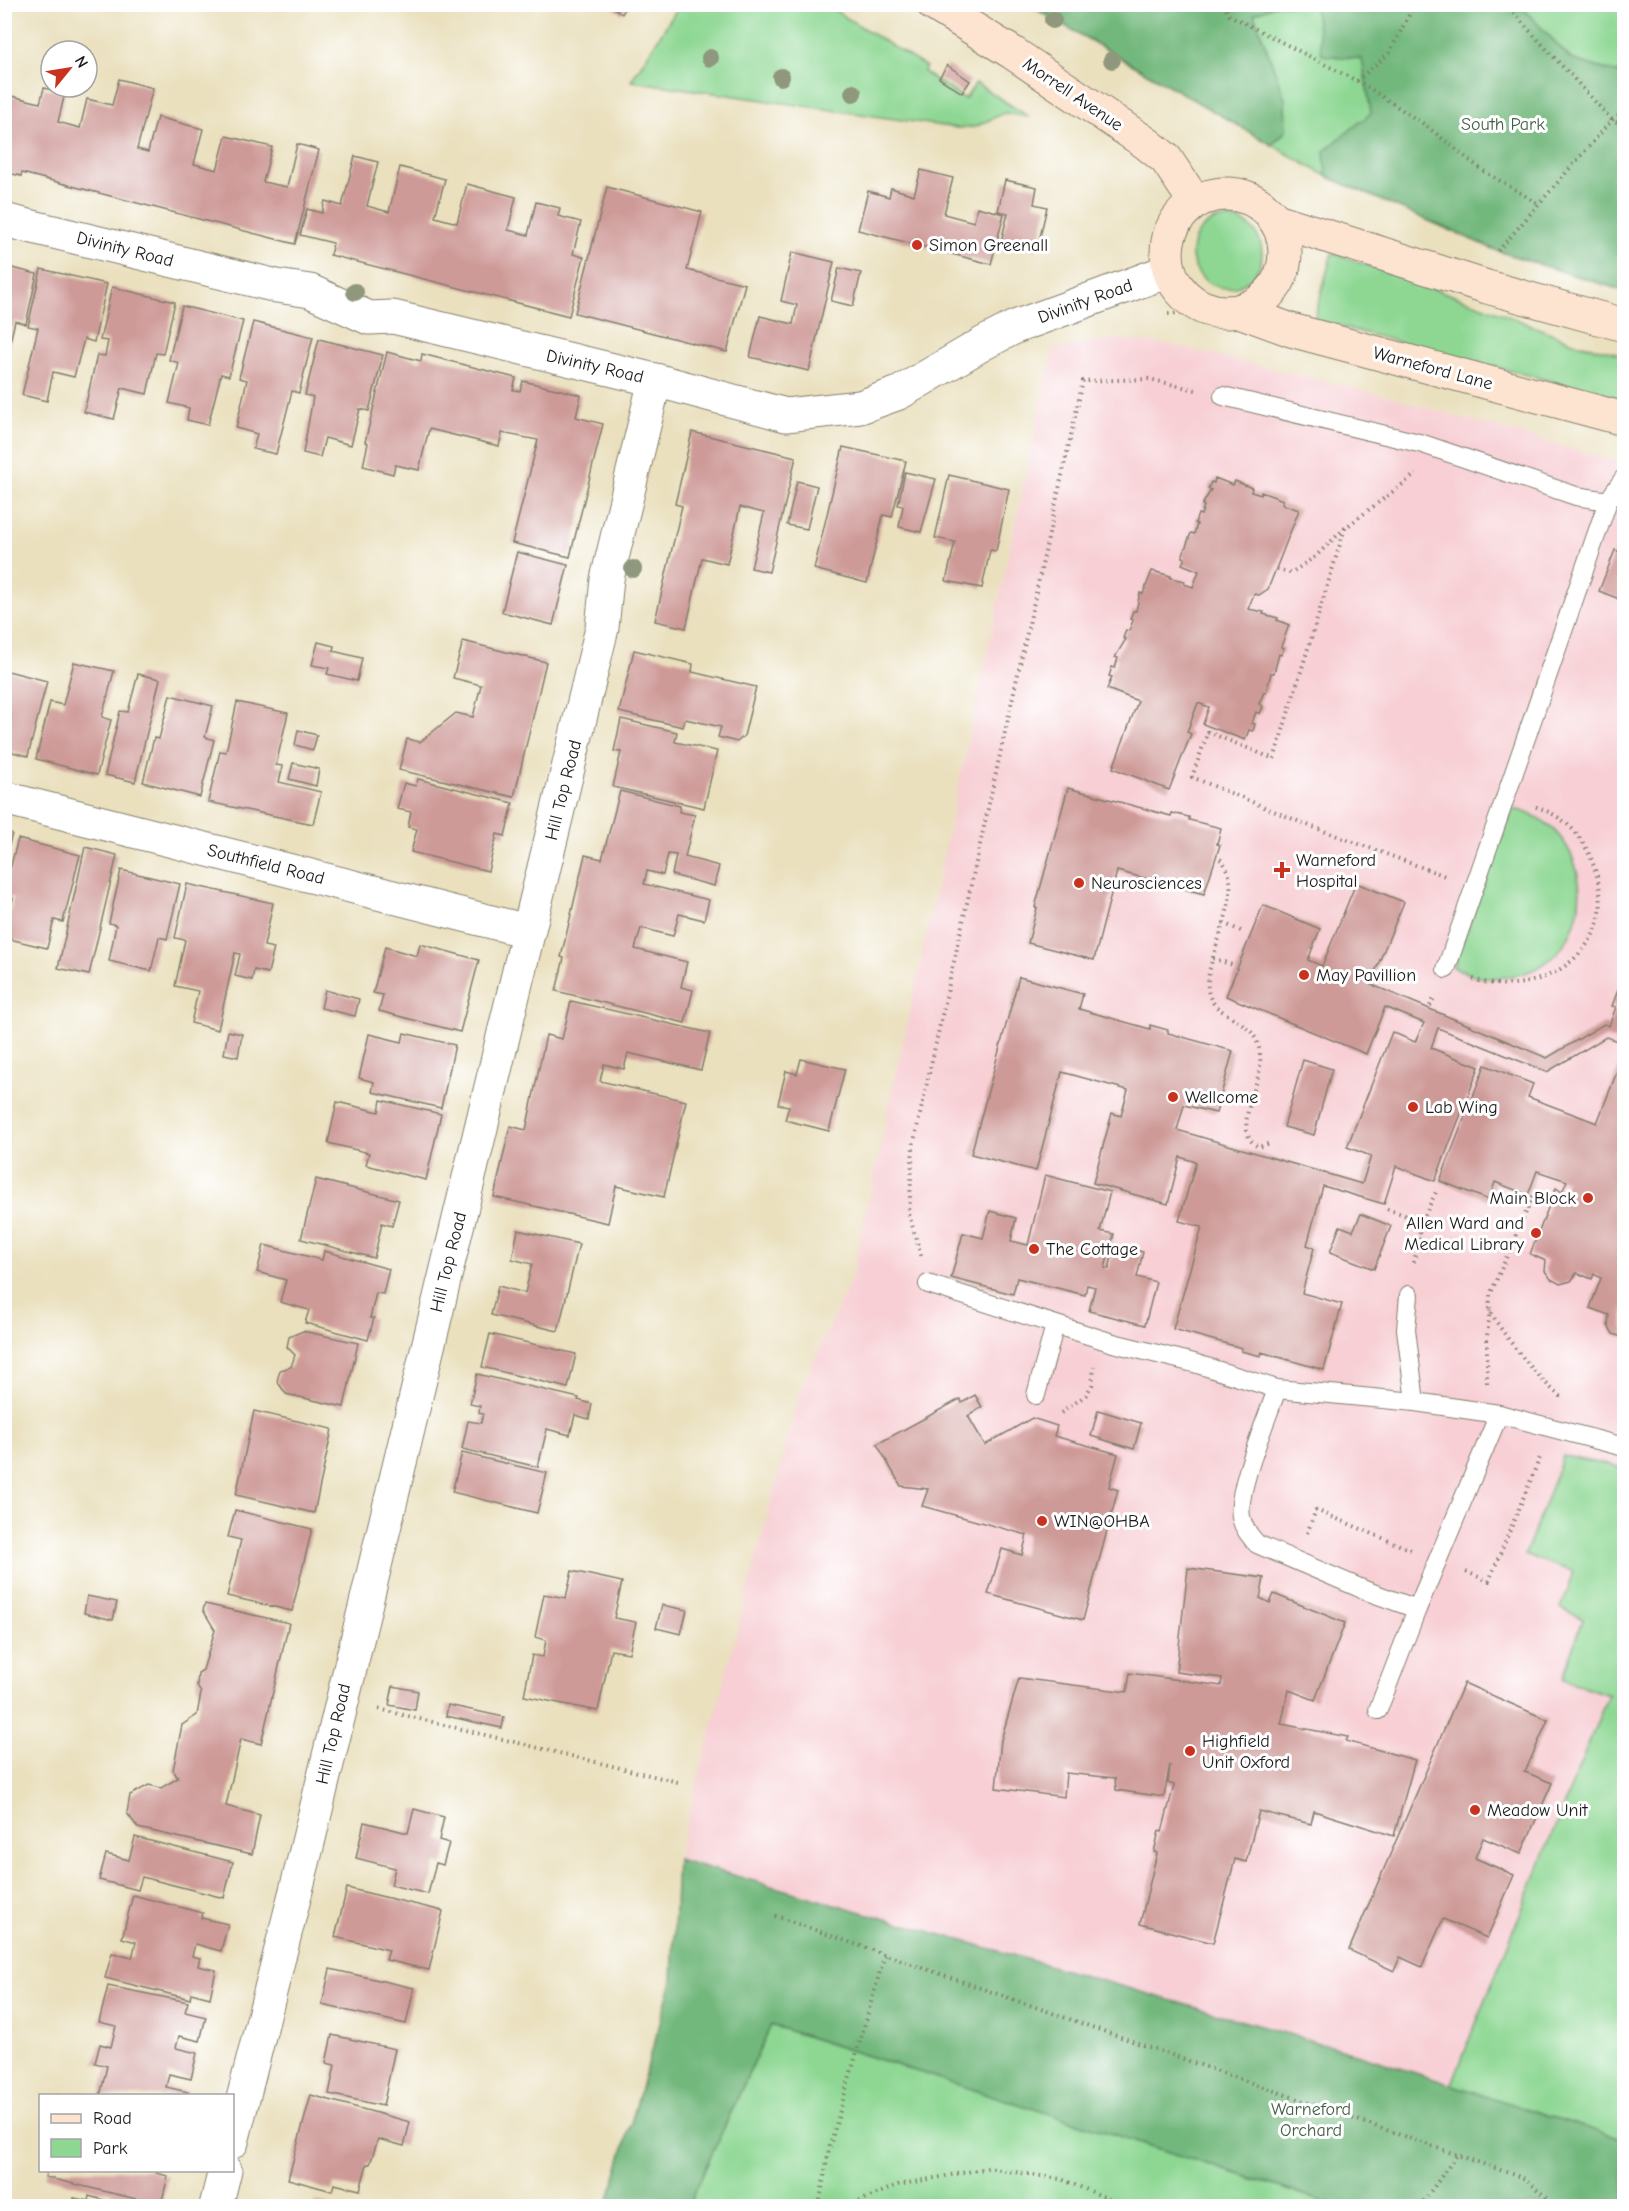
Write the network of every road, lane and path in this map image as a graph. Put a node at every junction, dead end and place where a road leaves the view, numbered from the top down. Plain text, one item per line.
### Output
1 (933, 4) edge
2 (1223, 4) edge
3 (1414, 4) edge
4 (1505, 4) edge
5 (1358, 81) junction
6 (1624, 112) edge
7 (1612, 120) junction
8 (1624, 124) edge
9 (1195, 202) junction
10 (1539, 204) junction
11 (4, 220) edge
12 (1275, 220) junction
13 (1168, 271) junction
14 (1487, 287) junction
15 (1242, 312) junction
16 (1624, 326) edge
17 (655, 380) junction
18 (1222, 396) joint
19 (1624, 419) edge
20 (1445, 452) junction
21 (1624, 478) edge
22 (1608, 501) junction
23 (1345, 528) junction
24 (1277, 569) dead end
25 (1505, 795) junction
26 (4, 798) edge
27 (1220, 860) dead end
28 (1474, 886) junction
29 (1223, 923) junction
30 (527, 931) junction
31 (1244, 932) dead end
32 (1213, 958) junction
33 (1232, 965) dead end
34 (1446, 969) joint
35 (1270, 1143) dead end
36 (1436, 1192) dead end
37 (1533, 1196) dead end
38 (1387, 1209) dead end
39 (1422, 1221) junction
40 (928, 1284) joint
41 (1409, 1295) joint
42 (1490, 1310) junction
43 (1055, 1325) junction
44 (1145, 1351) junction
45 (1277, 1389) junction
46 (1036, 1395) dead end
47 (1572, 1401) dead end
48 (1416, 1402) junction
49 (1493, 1413) junction
50 (1058, 1415) dead end
51 (1624, 1447) edge
52 (1541, 1454) dead end
53 (1303, 1543) dead end
54 (1420, 1554) dead end
55 (1457, 1568) dead end
56 (1417, 1609) junction
57 (341, 1700) junction
58 (1378, 1710) dead end
59 (682, 1783) dead end
60 (774, 1916) dead end
61 (885, 1954) junction
62 (234, 2134) edge
63 (1457, 2155) junction
64 (224, 2172) edge
65 (216, 2206) edge
66 (819, 2206) edge
67 (848, 2206) edge
68 (1126, 2206) edge
69 (1420, 2206) edge
70 (1555, 2206) edge

1 - 9 street, Morrell Avenue
2 - 5 path
3 - 5 path
4 - 7 path
5 - 10 path
6 - 7 path
7 - 8 path
7 - 10 path
9 - 12 street
9 - 13 street
10 - 14 path
11 - 17 street, Divinity Road
12 - 14 street
12 - 15 street
13 - 15 street
13 - 17 street, Divinity Road
14 - 16 street
15 - 19 street, Warneford Lane
17 - 30 street, Hill Top Road
18 - 20 lane
18 - 40 path
20 - 22 lane
20 - 23 path
21 - 22 lane
22 - 25 lane
23 - 24 path
23 - 28 path
25 - 28 lane
25 - 34 path
26 - 30 street, Southfield Road
27 - 29 path
28 - 34 lane
29 - 31 path
29 - 32 path
30 - 57 street, Hill Top Road
32 - 33 path
32 - 35 path
36 - 39 path
37 - 42 path
38 - 39 path
39 - 41 path
40 - 43 lane
41 - 48 lane
42 - 47 path
42 - 49 path
43 - 44 lane
43 - 46 lane
44 - 45 lane
44 - 50 path
45 - 48 lane
45 - 56 lane
48 - 49 lane
49 - 51 lane
49 - 56 lane
52 - 55 path
53 - 54 path
56 - 58 lane
57 - 59 path
57 - 62 street, Hill Top Road
60 - 61 path
61 - 63 path
61 - 66 path
63 - 69 path
63 - 70 path
64 - 65 street
67 - 68 path

